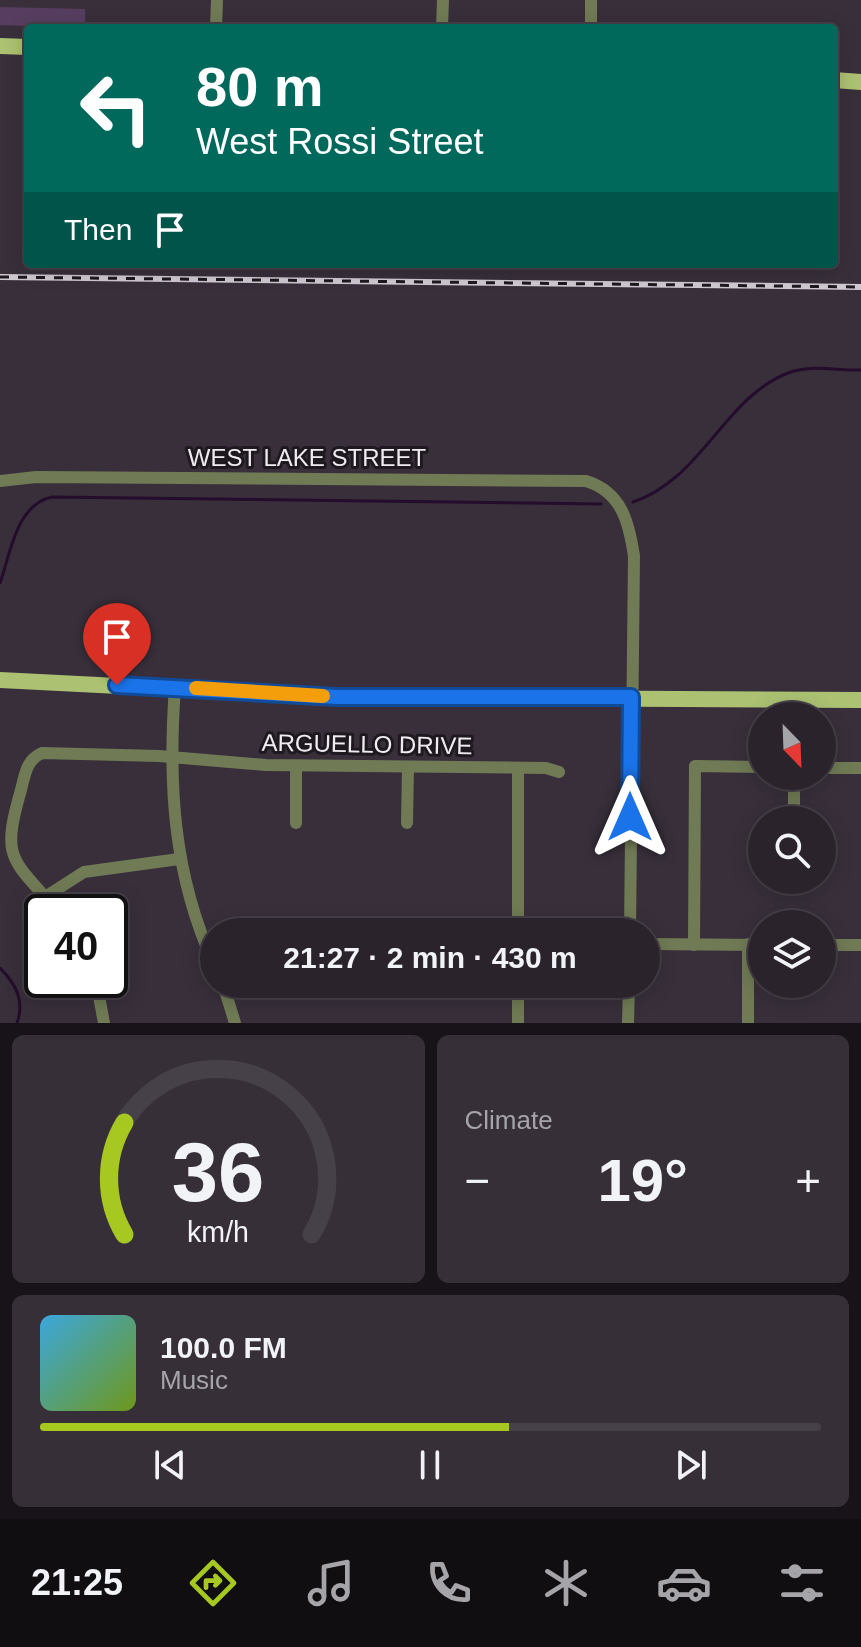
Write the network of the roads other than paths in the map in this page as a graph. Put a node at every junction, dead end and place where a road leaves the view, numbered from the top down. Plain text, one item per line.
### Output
1 (217, 0) edge
2 (443, 0) edge
3 (591, 0) edge
4 (216, 24) edge
5 (442, 24) edge
6 (591, 24) edge
7 (0, 46) edge
8 (24, 47) edge
9 (838, 80) edge
10 (861, 82) edge
11 (0, 481) edge
12 (0, 680) edge
13 (175, 687) junction
14 (631, 697) junction
15 (861, 700) edge
16 (174, 759) junction
17 (296, 766) junction
18 (408, 767) junction
19 (748, 767) edge
20 (518, 768) junction
21 (836, 768) edge
22 (861, 768) edge
23 (559, 772) dead end
24 (296, 823) dead end
25 (407, 823) dead end
26 (179, 859) junction
27 (42, 894) edge
28 (50, 894) edge
29 (518, 918) edge
30 (630, 918) edge
31 (200, 929) edge
32 (660, 944) edge
33 (748, 944) edge
34 (694, 945) junction
35 (836, 945) edge
36 (861, 945) edge
37 (99, 998) edge
38 (227, 998) edge
39 (518, 998) edge
40 (629, 998) edge
41 (748, 998) edge
42 (104, 1023) edge
43 (235, 1023) edge
44 (518, 1023) edge
45 (628, 1023) edge
46 (748, 1023) edge

1 - 4 street
2 - 5 street
3 - 6 street
7 - 8 main road
9 - 10 main road
11 - 14 street, WEST LAKE STREET
12 - 13 main road
13 - 14 main road
13 - 16 street
14 - 15 main road
14 - 30 street
16 - 17 street, ARGUELLO DRIVE
16 - 26 street
16 - 27 street, ARGUELLO DRIVE
17 - 18 street, ARGUELLO DRIVE
17 - 24 street
18 - 20 street, ARGUELLO DRIVE
18 - 25 street
19 - 34 street
20 - 23 street, ARGUELLO DRIVE
20 - 29 street
21 - 22 street
26 - 28 street
26 - 31 street
32 - 34 street
33 - 34 street
35 - 36 street
37 - 42 street
38 - 43 street
39 - 44 street
40 - 45 street
41 - 46 street

